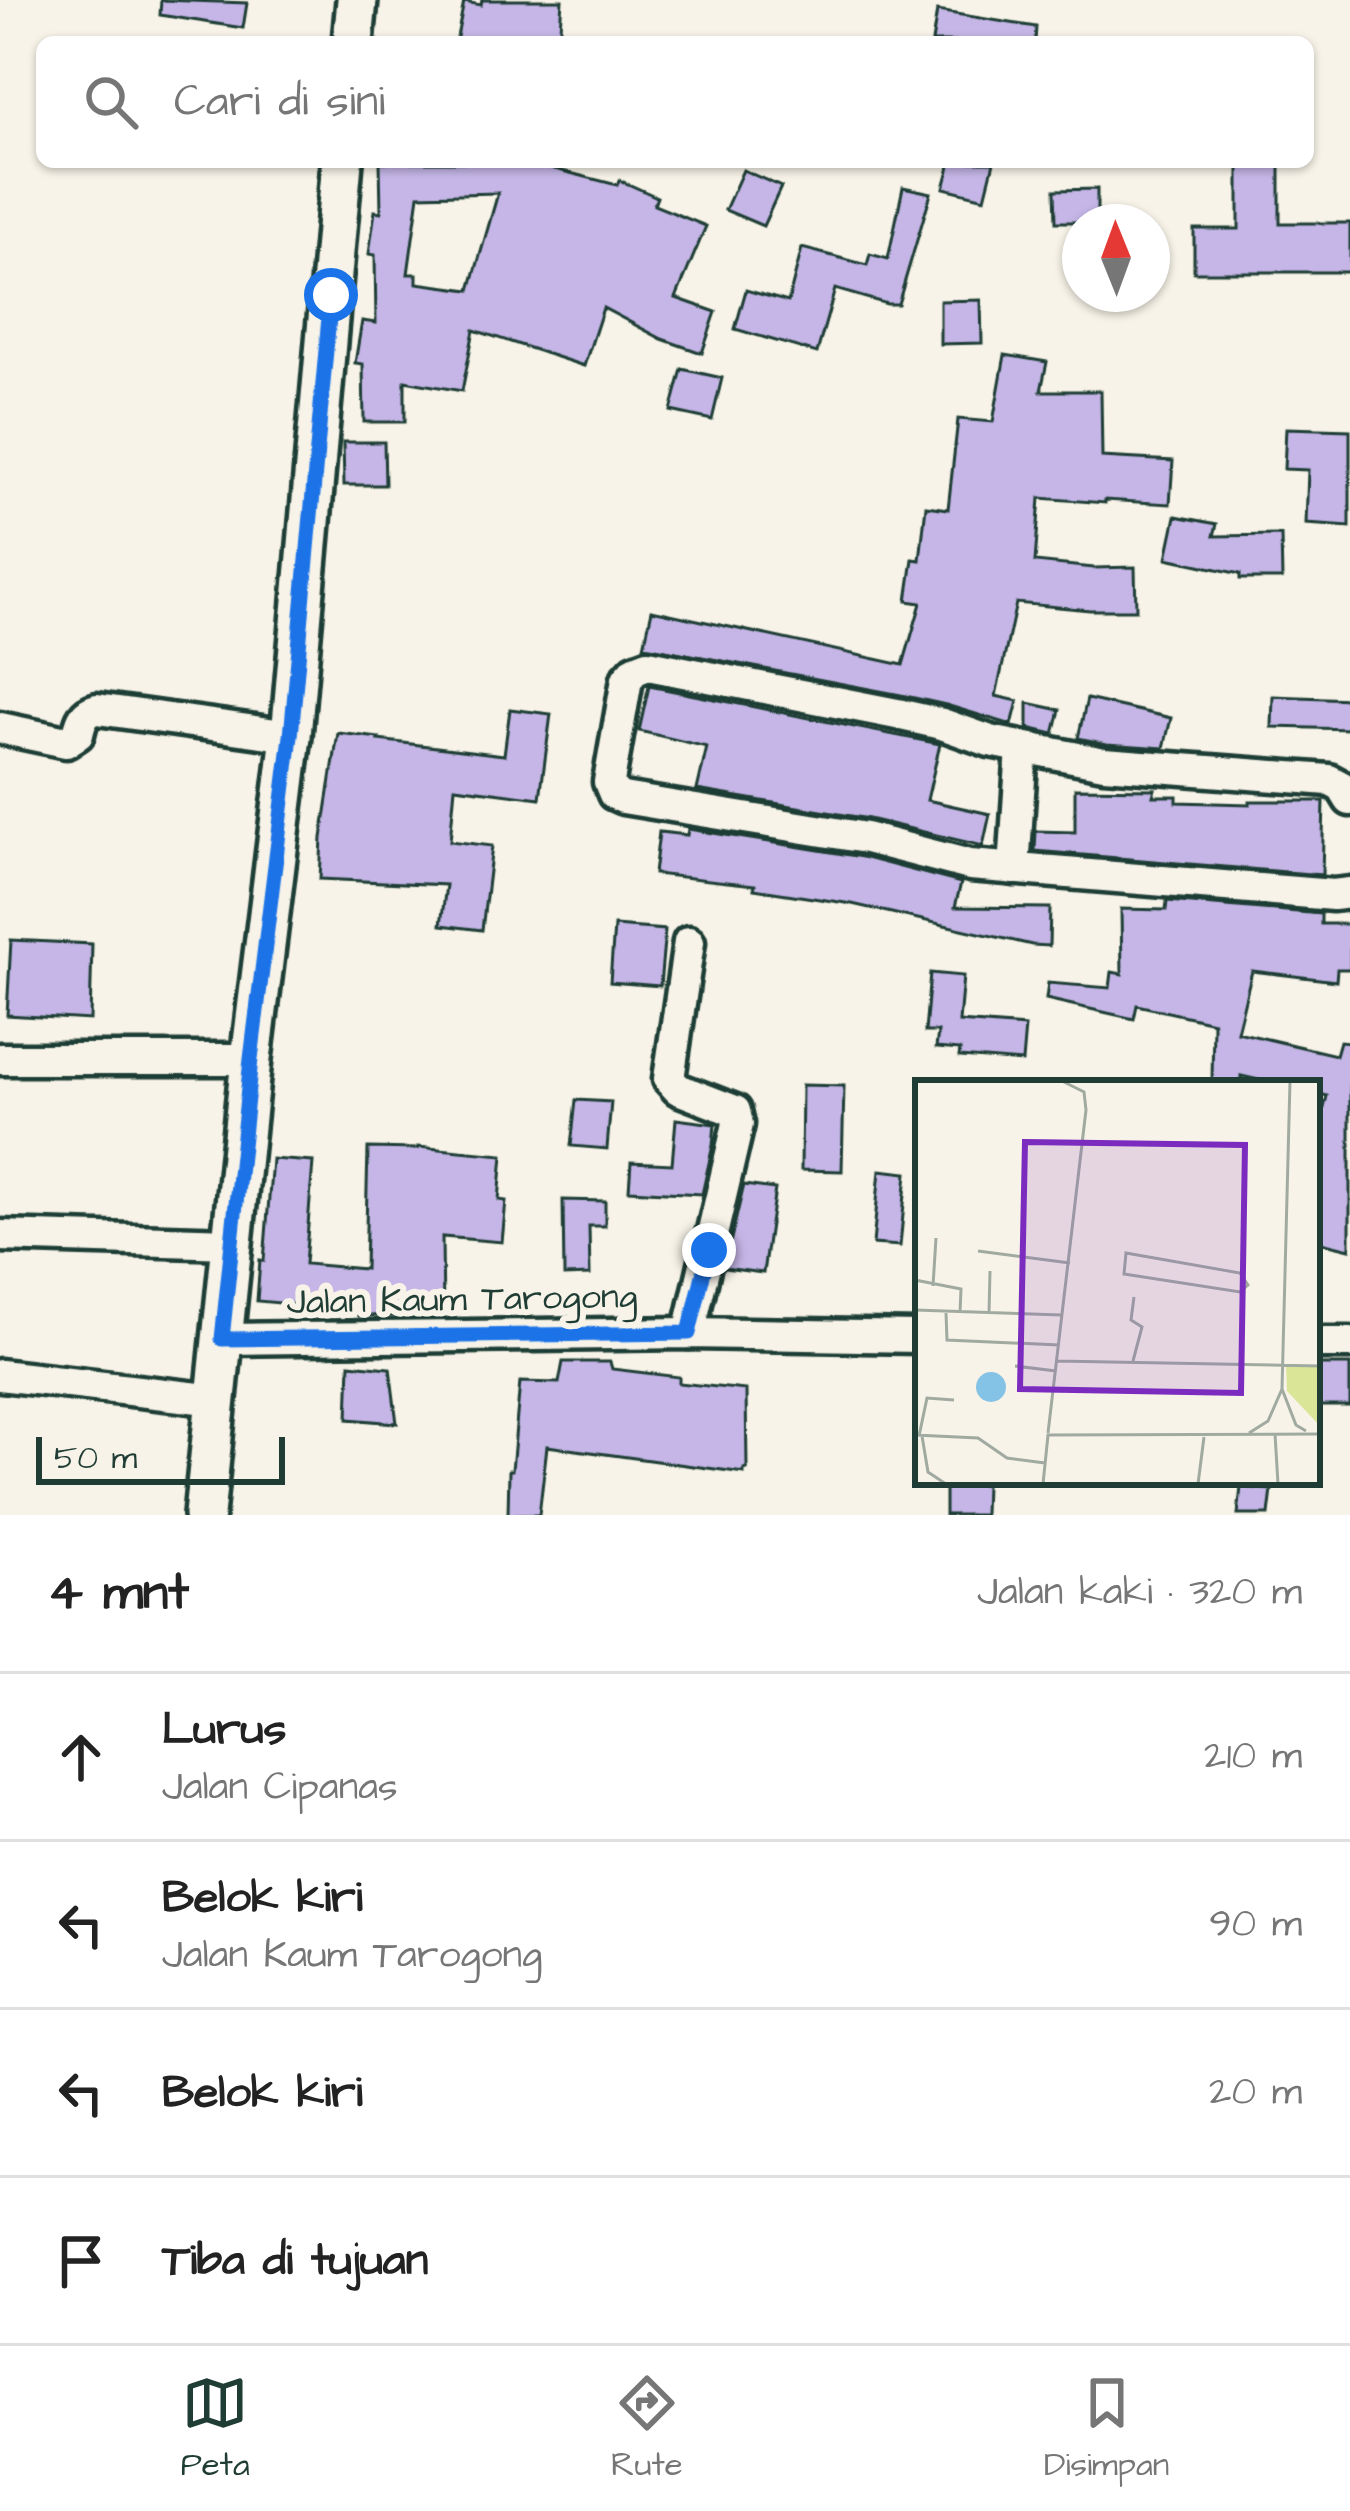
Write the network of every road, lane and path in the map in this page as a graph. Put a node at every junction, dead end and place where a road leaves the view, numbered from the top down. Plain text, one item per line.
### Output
1 (357, 0) edge
2 (354, 36) edge
3 (341, 168) edge
4 (0, 728) edge
5 (291, 736) junction
6 (1022, 748) junction
7 (1350, 800) edge
8 (1014, 869) junction
9 (1350, 892) edge
10 (689, 942) dead end
11 (0, 1059) edge
12 (251, 1059) junction
13 (0, 1236) edge
14 (231, 1243) junction
15 (689, 1333) junction
16 (915, 1337) edge
17 (222, 1339) junction
18 (1320, 1342) edge
19 (1350, 1343) edge
20 (0, 1375) edge
21 (216, 1400) junction
22 (204, 1515) edge

1 - 2 street
3 - 5 street
4 - 5 street
5 - 12 street
6 - 7 street
6 - 8 street
6 - 8 street
8 - 9 street
10 - 15 street
11 - 12 street
12 - 14 street
13 - 14 street
14 - 17 street
15 - 16 street, Jalan Kaum Tarogong
15 - 17 street, Jalan Kaum Tarogong
17 - 21 street
18 - 19 street
20 - 21 street
21 - 22 street

